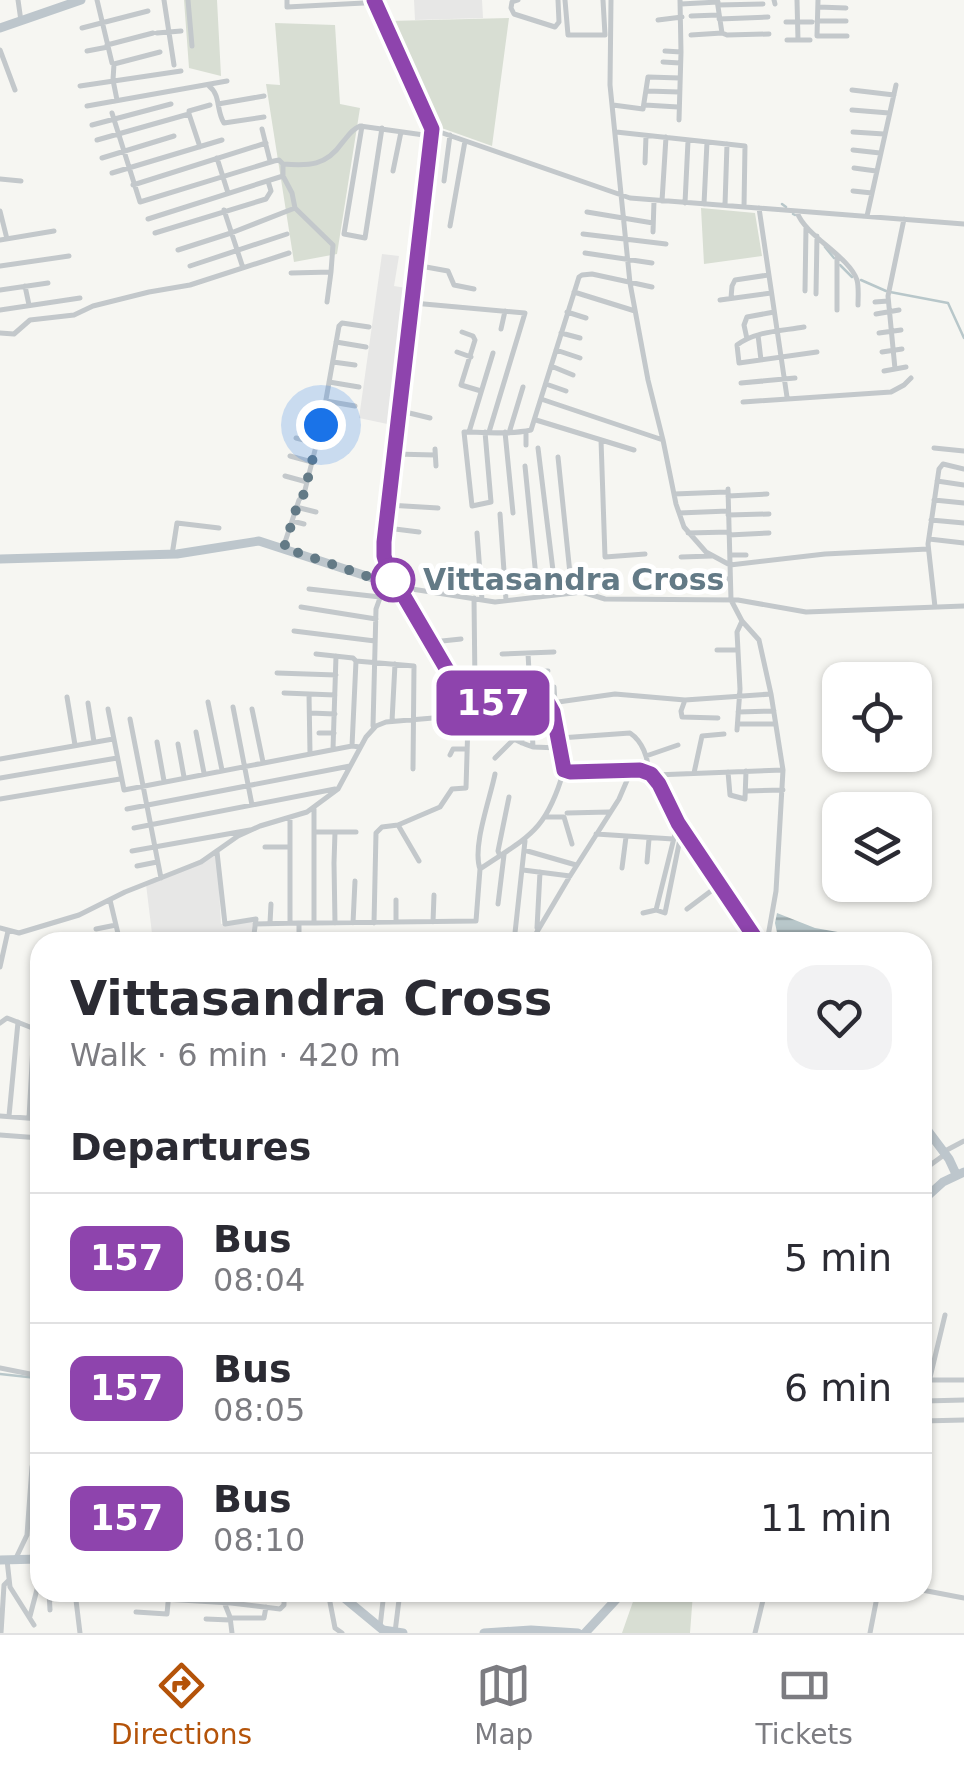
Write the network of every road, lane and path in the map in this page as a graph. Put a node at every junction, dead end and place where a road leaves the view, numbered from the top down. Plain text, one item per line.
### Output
1 (18, 0) edge
2 (81, 0) edge
3 (97, 0) edge
4 (164, 0) edge
5 (188, 0) edge
6 (286, 0) edge
7 (518, 0) edge
8 (561, 0) edge
9 (603, 0) edge
10 (611, 0) edge
11 (797, 0) edge
12 (369, 1) edge
13 (681, 2) edge
14 (718, 2) edge
15 (763, 4) dead end
16 (818, 4) edge
17 (846, 8) dead end
18 (148, 11) dead end
19 (691, 16) dead end
20 (682, 17) junction
21 (718, 17) junction
22 (768, 18) dead end
23 (658, 20) dead end
24 (21, 21) junction
25 (102, 22) junction
26 (786, 22) dead end
27 (798, 22) junction
28 (815, 22) junction
29 (846, 22) dead end
30 (0, 28) edge
31 (82, 28) dead end
32 (182, 31) dead end
33 (169, 32) junction
34 (722, 32) junction
35 (691, 34) dead end
36 (769, 34) dead end
37 (846, 36) dead end
38 (787, 40) dead end
39 (798, 40) junction
40 (810, 40) dead end
41 (107, 46) junction
42 (192, 46) dead end
43 (0, 50) edge
44 (666, 50) dead end
45 (87, 51) dead end
46 (160, 52) dead end
47 (681, 52) junction
48 (663, 62) dead end
49 (681, 63) junction
50 (114, 64) junction
51 (174, 65) dead end
52 (181, 71) dead end
53 (680, 78) junction
54 (113, 80) junction
55 (227, 82) dead end
56 (208, 85) junction
57 (896, 85) dead end
58 (80, 86) dead end
59 (15, 90) dead end
60 (852, 90) dead end
61 (646, 91) junction
62 (679, 92) junction
63 (894, 95) junction
64 (264, 96) dead end
65 (117, 100) junction
66 (170, 104) dead end
67 (214, 104) junction
68 (158, 105) junction
69 (613, 105) junction
70 (644, 105) junction
71 (87, 106) dead end
72 (678, 107) junction
73 (852, 110) dead end
74 (190, 114) junction
75 (889, 114) junction
76 (113, 116) junction
77 (264, 117) dead end
78 (679, 120) dead end
79 (163, 122) junction
80 (92, 124) dead end
81 (362, 126) junction
82 (382, 128) junction
83 (262, 129) dead end
84 (400, 132) junction
85 (431, 132) junction
86 (616, 132) junction
87 (853, 132) dead end
88 (118, 134) junction
89 (884, 134) junction
90 (450, 135) junction
91 (646, 135) junction
92 (174, 136) dead end
93 (666, 137) junction
94 (97, 140) dead end
95 (222, 140) dead end
96 (465, 140) junction
97 (688, 140) junction
98 (708, 142) junction
99 (266, 143) junction
100 (727, 144) junction
101 (200, 147) junction
102 (191, 150) junction
103 (852, 150) dead end
104 (123, 151) junction
105 (880, 154) junction
106 (102, 158) dead end
107 (216, 158) junction
108 (270, 161) junction
109 (644, 163) dead end
110 (283, 164) junction
111 (196, 165) junction
112 (854, 168) dead end
113 (128, 169) junction
114 (394, 171) dead end
115 (876, 171) junction
116 (112, 173) dead end
117 (223, 176) junction
118 (283, 176) junction
119 (0, 179) edge
120 (21, 180) dead end
121 (268, 181) junction
122 (444, 181) dead end
123 (133, 184) junction
124 (853, 190) dead end
125 (228, 193) junction
126 (872, 193) junction
127 (623, 196) junction
128 (654, 201) junction
129 (662, 202) junction
130 (685, 203) junction
131 (704, 204) junction
132 (725, 206) junction
133 (744, 207) junction
134 (295, 208) junction
135 (759, 208) junction
136 (224, 210) junction
137 (0, 211) edge
138 (796, 211) junction
139 (587, 212) dead end
140 (867, 216) junction
141 (148, 218) dead end
142 (624, 219) junction
143 (904, 219) junction
144 (653, 223) junction
145 (964, 224) edge
146 (450, 226) dead end
147 (806, 227) junction
148 (54, 231) dead end
149 (654, 232) dead end
150 (155, 233) dead end
151 (231, 233) junction
152 (287, 234) dead end
153 (584, 234) dead end
154 (817, 237) junction
155 (4, 240) edge
156 (627, 240) junction
157 (666, 244) dead end
158 (178, 250) dead end
159 (237, 250) junction
160 (289, 253) dead end
161 (585, 253) dead end
162 (69, 256) dead end
163 (837, 256) junction
164 (628, 259) junction
165 (652, 263) dead end
166 (415, 265) junction
167 (0, 266) edge
168 (190, 266) dead end
169 (243, 268) junction
170 (291, 272) dead end
171 (330, 272) junction
172 (768, 274) junction
173 (48, 283) dead end
174 (630, 283) junction
175 (25, 286) junction
176 (652, 286) dead end
177 (474, 288) dead end
178 (0, 290) edge
179 (805, 291) dead end
180 (574, 292) junction
181 (771, 293) junction
182 (816, 294) dead end
183 (80, 298) dead end
184 (731, 298) junction
185 (720, 300) dead end
186 (888, 301) junction
187 (327, 302) dead end
188 (410, 302) junction
189 (875, 302) dead end
190 (29, 305) junction
191 (858, 305) dead end
192 (0, 310) edge
193 (837, 310) dead end
194 (899, 310) dead end
195 (505, 311) junction
196 (635, 311) junction
197 (567, 312) junction
198 (774, 312) junction
199 (889, 312) junction
200 (876, 314) dead end
201 (586, 318) dead end
202 (369, 327) dead end
203 (804, 327) dead end
204 (501, 330) dead end
205 (901, 330) dead end
206 (462, 332) dead end
207 (561, 332) junction
208 (776, 332) junction
209 (890, 332) junction
210 (0, 333) edge
211 (879, 334) dead end
212 (758, 335) junction
213 (580, 338) dead end
214 (747, 339) junction
215 (336, 342) junction
216 (366, 348) dead end
217 (902, 348) dead end
218 (556, 350) junction
219 (892, 350) junction
220 (458, 352) dead end
221 (817, 352) dead end
222 (882, 352) dead end
223 (492, 353) dead end
224 (470, 357) junction
225 (782, 357) junction
226 (580, 358) dead end
227 (761, 360) junction
228 (333, 362) junction
229 (355, 365) dead end
230 (551, 366) junction
231 (906, 367) dead end
232 (895, 369) junction
233 (884, 371) dead end
234 (573, 375) dead end
235 (794, 378) dead end
236 (911, 378) dead end
237 (785, 379) junction
238 (329, 382) junction
239 (546, 384) junction
240 (741, 384) dead end
241 (360, 386) dead end
242 (523, 387) dead end
243 (481, 390) junction
244 (566, 391) dead end
245 (787, 397) junction
246 (541, 399) junction
247 (326, 401) junction
248 (743, 402) dead end
249 (355, 406) dead end
250 (398, 410) junction
251 (430, 418) dead end
252 (535, 419) junction
253 (304, 420) dead end
254 (321, 425) junction
255 (469, 432) junction
256 (487, 432) junction
257 (526, 432) junction
258 (507, 433) junction
259 (296, 438) dead end
260 (601, 440) junction
261 (663, 440) junction
262 (316, 444) junction
263 (526, 445) dead end
264 (538, 448) dead end
265 (934, 448) dead end
266 (634, 450) dead end
267 (964, 451) edge
268 (394, 454) junction
269 (290, 456) dead end
270 (558, 457) dead end
271 (312, 462) junction
272 (436, 466) dead end
273 (526, 466) dead end
274 (964, 469) edge
275 (284, 476) dead end
276 (307, 482) junction
277 (937, 482) junction
278 (964, 485) edge
279 (728, 492) junction
280 (674, 494) junction
281 (767, 494) dead end
282 (934, 500) junction
283 (964, 504) edge
284 (388, 505) junction
285 (296, 507) junction
286 (438, 508) dead end
287 (316, 512) dead end
288 (513, 512) dead end
289 (679, 512) junction
290 (728, 513) junction
291 (500, 514) dead end
292 (769, 514) dead end
293 (931, 520) junction
294 (292, 521) junction
295 (964, 523) edge
296 (304, 524) dead end
297 (386, 527) junction
298 (219, 528) dead end
299 (419, 532) dead end
300 (477, 533) dead end
301 (688, 533) junction
302 (769, 533) dead end
303 (729, 534) junction
304 (929, 539) junction
305 (964, 543) edge
306 (284, 548) junction
307 (928, 549) junction
308 (172, 554) junction
309 (646, 554) dead end
310 (730, 555) junction
311 (746, 555) dead end
312 (712, 556) junction
313 (681, 557) dead end
314 (0, 559) edge
315 (730, 565) junction
316 (680, 578) dead end
317 (730, 579) junction
318 (391, 584) junction
319 (308, 589) dead end
320 (572, 594) junction
321 (556, 595) junction
322 (380, 597) junction
323 (538, 597) junction
324 (478, 599) junction
325 (506, 600) junction
326 (732, 600) junction
327 (964, 606) edge
328 (301, 607) dead end
329 (935, 607) junction
330 (376, 619) junction
331 (742, 621) junction
332 (294, 630) dead end
333 (461, 638) dead end
334 (375, 641) junction
335 (432, 646) junction
336 (717, 650) dead end
337 (738, 650) junction
338 (554, 652) dead end
339 (528, 653) junction
340 (316, 654) dead end
341 (502, 654) dead end
342 (336, 656) junction
343 (356, 662) junction
344 (375, 662) junction
345 (395, 664) junction
346 (548, 671) dead end
347 (503, 672) dead end
348 (529, 672) junction
349 (278, 673) dead end
350 (336, 675) junction
351 (554, 687) dead end
352 (284, 693) dead end
353 (308, 694) junction
354 (771, 694) junction
355 (335, 695) junction
356 (738, 696) junction
357 (67, 698) dead end
358 (686, 700) junction
359 (88, 702) dead end
360 (208, 702) dead end
361 (526, 702) junction
362 (495, 703) junction
363 (551, 703) junction
364 (467, 706) junction
365 (233, 707) dead end
366 (108, 709) dead end
367 (252, 709) dead end
368 (774, 711) junction
369 (738, 712) junction
370 (310, 713) junction
371 (334, 714) junction
372 (447, 716) junction
373 (718, 718) dead end
374 (130, 720) dead end
375 (414, 720) junction
376 (392, 721) junction
377 (497, 722) junction
378 (511, 722) dead end
379 (775, 724) junction
380 (372, 729) junction
381 (196, 732) dead end
382 (319, 733) dead end
383 (334, 734) junction
384 (447, 734) dead end
385 (724, 734) dead end
386 (113, 739) junction
387 (513, 740) junction
388 (94, 742) junction
389 (157, 742) dead end
390 (522, 743) junction
391 (558, 743) junction
392 (178, 744) dead end
393 (75, 745) junction
394 (678, 745) dead end
395 (356, 746) junction
396 (533, 746) junction
397 (333, 749) junction
398 (466, 749) junction
399 (310, 753) junction
400 (450, 755) dead end
401 (646, 756) junction
402 (0, 758) edge
403 (117, 758) junction
404 (494, 758) dead end
405 (263, 762) junction
406 (245, 766) junction
407 (350, 766) junction
408 (222, 770) junction
409 (413, 770) dead end
410 (564, 770) junction
411 (632, 770) junction
412 (783, 770) junction
413 (746, 771) junction
414 (728, 772) junction
415 (204, 773) junction
416 (694, 773) junction
417 (494, 774) dead end
418 (650, 774) junction
419 (184, 777) junction
420 (0, 778) edge
421 (121, 778) junction
422 (164, 781) junction
423 (142, 784) junction
424 (248, 786) junction
425 (338, 789) junction
426 (783, 790) junction
427 (746, 791) junction
428 (509, 797) dead end
429 (0, 799) edge
430 (146, 806) junction
431 (252, 806) junction
432 (314, 808) junction
433 (127, 809) dead end
434 (609, 812) junction
435 (567, 814) dead end
436 (546, 817) junction
437 (290, 818) junction
438 (150, 825) junction
439 (398, 825) junction
440 (134, 828) dead end
441 (680, 828) junction
442 (253, 830) junction
443 (314, 832) junction
444 (336, 832) junction
445 (356, 832) dead end
446 (595, 834) junction
447 (626, 837) junction
448 (649, 839) junction
449 (673, 839) junction
450 (525, 841) junction
451 (572, 844) dead end
452 (290, 846) junction
453 (155, 847) junction
454 (265, 847) dead end
455 (524, 850) junction
456 (132, 851) dead end
457 (216, 852) junction
458 (502, 855) junction
459 (419, 861) dead end
460 (157, 862) junction
461 (647, 862) dead end
462 (576, 865) junction
463 (137, 866) dead end
464 (622, 868) dead end
465 (480, 869) junction
466 (522, 870) junction
467 (540, 872) junction
468 (570, 876) junction
469 (161, 878) junction
470 (355, 880) dead end
471 (719, 885) junction
472 (434, 895) dead end
473 (110, 900) junction
474 (396, 900) dead end
475 (271, 904) dead end
476 (498, 904) dead end
477 (687, 908) dead end
478 (656, 910) junction
479 (643, 913) dead end
480 (290, 922) junction
481 (374, 922) junction
482 (396, 922) junction
483 (434, 922) junction
484 (270, 923) junction
485 (299, 923) junction
486 (314, 923) junction
487 (335, 923) junction
488 (352, 923) junction
489 (255, 924) junction
490 (116, 925) junction
491 (0, 928) edge
492 (96, 929) dead end
493 (8, 930) junction
494 (118, 932) edge
495 (254, 932) edge
496 (299, 932) edge
497 (515, 932) edge
498 (537, 932) joint
499 (751, 932) edge
500 (769, 932) edge
501 (0, 967) edge
502 (18, 1022) junction
503 (0, 1024) edge
504 (30, 1026) edge
505 (30, 1107) edge
506 (0, 1116) edge
507 (8, 1116) junction
508 (29, 1118) joint
509 (0, 1135) edge
510 (932, 1135) edge
511 (30, 1137) edge
512 (934, 1138) joint
513 (964, 1141) edge
514 (945, 1153) junction
515 (932, 1163) edge
516 (960, 1173) edge
517 (932, 1191) edge
518 (945, 1315) dead end
519 (0, 1368) edge
520 (932, 1368) edge
521 (30, 1374) edge
522 (932, 1380) edge
523 (964, 1380) edge
524 (964, 1400) edge
525 (932, 1401) edge
526 (964, 1420) edge
527 (932, 1421) edge
528 (30, 1519) edge
529 (8, 1560) edge
530 (4, 1583) edge
531 (932, 1592) edge
532 (964, 1598) edge
533 (33, 1602) edge
534 (50, 1602) edge
535 (77, 1602) edge
536 (168, 1602) edge
537 (217, 1602) edge
538 (283, 1602) edge
539 (330, 1602) edge
540 (349, 1602) edge
541 (384, 1602) edge
542 (399, 1602) edge
543 (613, 1602) edge
544 (763, 1602) edge
545 (876, 1602) edge
546 (225, 1603) junction
547 (266, 1607) junction
548 (50, 1610) dead end
549 (136, 1612) dead end
550 (30, 1616) junction
551 (206, 1618) dead end
552 (230, 1619) junction
553 (34, 1625) dead end
554 (380, 1627) junction
555 (395, 1632) edge
556 (0, 1633) edge
557 (80, 1633) edge
558 (232, 1633) edge
559 (342, 1633) edge
560 (403, 1633) edge
561 (484, 1633) edge
562 (582, 1633) edge
563 (756, 1633) edge
564 (870, 1633) edge

1 - 24 street
2 - 24 main road
3 - 25 street
4 - 33 street
5 - 42 street
6 - 12 street
7 - 8 street
8 - 9 street
10 - 69 street
11 - 27 street
12 - 85 main road
13 - 14 street
13 - 20 street
14 - 15 street
14 - 21 street
16 - 17 street
16 - 28 street
18 - 25 street
19 - 21 street
20 - 23 street
20 - 47 street
21 - 22 street
21 - 34 street
24 - 30 main road
25 - 31 street
25 - 41 street
26 - 27 street
27 - 28 street
27 - 39 street
28 - 29 street
28 - 37 street
32 - 33 street
33 - 41 street
33 - 51 street
34 - 35 street
34 - 36 street
38 - 39 street
39 - 40 street
41 - 45 street
41 - 50 street
43 - 59 street
44 - 47 street
46 - 50 street
47 - 49 street
48 - 49 street
49 - 53 street
50 - 54 street
52 - 54 street
53 - 61 street
53 - 62 street
54 - 58 street
54 - 65 street
55 - 56 street
56 - 65 street
56 - 67 street
57 - 63 street
60 - 63 street
61 - 62 street
61 - 70 street
62 - 72 street
63 - 75 street
64 - 67 street
65 - 71 street
66 - 68 street
67 - 74 street
67 - 77 street
68 - 76 street
68 - 79 street
69 - 70 street
69 - 86 street
70 - 72 street
72 - 78 street
73 - 75 street
74 - 79 street
74 - 101 street
75 - 89 street
76 - 80 street
76 - 88 street
79 - 88 street
81 - 82 street
81 - 82 street
81 - 110 street
82 - 84 street
83 - 99 street
84 - 85 street
84 - 114 street
85 - 90 street
85 - 166 main road
86 - 91 street
86 - 127 street
87 - 89 street
88 - 94 street
88 - 104 street
89 - 105 street
90 - 96 street
90 - 122 street
91 - 93 street
91 - 109 street
92 - 104 street
93 - 97 street
93 - 129 street
95 - 101 street
96 - 127 street
96 - 146 street
97 - 98 street
97 - 130 street
98 - 100 street
98 - 131 street
99 - 107 street
99 - 108 street
100 - 132 street
100 - 133 street
101 - 102 street
102 - 111 street
102 - 113 street
103 - 105 street
104 - 106 street
104 - 113 street
105 - 115 street
107 - 111 street
107 - 117 street
108 - 110 street
108 - 117 street
110 - 118 street
111 - 123 street
112 - 115 street
113 - 116 street
113 - 123 street
115 - 126 street
117 - 123 street
117 - 125 street
118 - 121 street
118 - 134 street
119 - 120 street
121 - 125 street
121 - 136 street
124 - 126 street
125 - 141 street
126 - 140 street
127 - 128 street
127 - 142 street
128 - 129 street
128 - 144 street
129 - 130 street
130 - 131 street
131 - 132 street
132 - 133 street
133 - 135 street
134 - 151 street
134 - 171 street
135 - 138 street
135 - 172 street
136 - 150 street
136 - 151 street
137 - 155 street
138 - 140 street
138 - 147 street
139 - 142 street
140 - 143 street
142 - 144 street
142 - 156 street
143 - 145 street
143 - 186 street
144 - 149 street
147 - 154 street
147 - 179 street
148 - 155 street
151 - 158 street
151 - 159 street
152 - 159 street
153 - 156 street
154 - 163 street
154 - 182 street
156 - 157 street
156 - 164 street
159 - 168 street
159 - 169 street
160 - 169 street
161 - 164 street
162 - 167 street
163 - 191 street
163 - 193 street
164 - 165 street
164 - 174 street
166 - 177 street
166 - 188 main road
169 - 210 street
170 - 171 street
171 - 187 street
172 - 181 street
172 - 184 street
173 - 175 street
174 - 176 street
174 - 180 street
174 - 196 street
175 - 178 street
175 - 190 street
180 - 196 street
180 - 197 street
181 - 184 street
181 - 198 street
183 - 190 street
184 - 185 street
186 - 189 street
186 - 199 street
188 - 195 street
188 - 250 main road
190 - 192 street
194 - 199 street
195 - 204 street
195 - 256 street
196 - 261 street
197 - 201 street
197 - 207 street
198 - 208 street
198 - 214 street
199 - 200 street
199 - 209 street
202 - 215 street
203 - 208 street
205 - 209 street
206 - 224 street
207 - 213 street
207 - 218 street
208 - 212 street
208 - 225 street
209 - 211 street
209 - 219 street
212 - 214 street
212 - 227 street
214 - 227 street
215 - 216 street
215 - 228 street
217 - 219 street
218 - 226 street
218 - 230 street
219 - 222 street
219 - 232 street
220 - 224 street
221 - 225 street
223 - 243 street
224 - 243 street
225 - 227 street
225 - 237 street
228 - 229 street
228 - 238 street
230 - 234 street
230 - 239 street
231 - 232 street
232 - 233 street
235 - 237 street
236 - 245 street
237 - 240 street
237 - 245 street
238 - 241 street
238 - 247 street
239 - 244 street
239 - 246 street
242 - 258 street
243 - 255 street
245 - 248 street
246 - 252 street
246 - 261 street
247 - 249 street
247 - 254 street
250 - 251 street
250 - 268 main road
252 - 257 street
252 - 260 street
253 - 254 street
254 - 262 street
255 - 256 street
255 - 256 street
256 - 258 street
257 - 258 street
257 - 263 street
258 - 288 street
259 - 262 street
260 - 266 street
260 - 309 street
261 - 280 street
262 - 271 street
264 - 321 street
265 - 267 street
268 - 272 street
268 - 284 main road
269 - 271 street
270 - 320 street
271 - 276 street
273 - 323 street
274 - 277 street
275 - 276 street
276 - 285 street
277 - 278 street
277 - 282 street
279 - 280 street
279 - 281 street
279 - 290 street
280 - 289 street
282 - 283 street
282 - 293 street
284 - 286 street
284 - 297 main road
285 - 287 street
285 - 294 street
289 - 290 street
289 - 301 street
290 - 292 street
290 - 303 street
291 - 325 street
293 - 295 street
293 - 304 street
294 - 296 street
294 - 306 street
297 - 299 street
297 - 318 main road
298 - 308 street
300 - 324 street
301 - 303 street
301 - 312 street
302 - 303 street
303 - 310 street
304 - 305 street
304 - 307 street
306 - 308 main road
306 - 318 main road
307 - 315 street
307 - 329 street
308 - 314 main road
310 - 311 street
310 - 315 street
312 - 313 street
312 - 315 street
315 - 317 street
316 - 317 street
317 - 326 street
318 - 322 street
318 - 324 street
318 - 335 main road
319 - 322 street
320 - 321 street
320 - 326 street
321 - 323 street
322 - 330 street
323 - 325 street
324 - 325 street
324 - 364 street
326 - 329 street
326 - 331 street
327 - 329 street
328 - 330 street
330 - 334 street
331 - 337 street
331 - 354 street
332 - 334 street
333 - 335 street
334 - 344 street
335 - 364 main road
336 - 337 street
337 - 356 street
338 - 339 street
339 - 341 street
339 - 348 street
340 - 342 street
342 - 343 street
342 - 350 street
343 - 344 street
343 - 395 street
344 - 345 street
344 - 380 street
345 - 375 street
345 - 376 street
346 - 348 street
347 - 348 street
348 - 361 street
349 - 350 street
350 - 355 street
351 - 363 street
352 - 353 street
353 - 355 street
353 - 370 street
354 - 356 street
354 - 368 street
355 - 371 street
356 - 358 street
356 - 369 street
357 - 393 street
358 - 363 street
358 - 373 street
359 - 388 street
360 - 408 street
361 - 362 main road
361 - 363 main road
361 - 390 street
361 - 396 street
362 - 364 main road
362 - 377 street
363 - 391 main road
364 - 372 street
364 - 398 street
365 - 406 street
366 - 386 street
367 - 405 street
368 - 369 street
368 - 379 street
369 - 379 street
370 - 371 street
370 - 399 street
371 - 383 street
372 - 375 street
372 - 384 street
374 - 423 street
375 - 376 street
375 - 409 street
376 - 380 street
377 - 378 street
377 - 387 street
379 - 412 street
380 - 395 street
381 - 415 street
382 - 383 street
383 - 397 street
385 - 416 street
386 - 388 street
386 - 403 street
387 - 390 street
387 - 404 street
388 - 393 street
389 - 422 street
390 - 396 street
391 - 396 street
391 - 401 street
391 - 410 main road
392 - 419 street
393 - 402 street
394 - 401 street
395 - 397 street
395 - 407 street
397 - 399 street
398 - 400 street
398 - 439 street
399 - 405 street
401 - 418 street
403 - 420 street
403 - 421 street
405 - 406 street
406 - 408 street
406 - 424 street
407 - 424 street
407 - 425 street
408 - 415 street
410 - 411 main road
410 - 436 street
411 - 418 main road
411 - 434 street
412 - 413 street
412 - 426 street
413 - 414 street
413 - 427 street
414 - 416 street
414 - 427 street
415 - 419 street
416 - 418 street
417 - 465 street
418 - 441 main road
419 - 422 street
421 - 423 street
421 - 429 street
422 - 423 street
423 - 430 street
424 - 430 street
424 - 431 street
425 - 431 street
425 - 432 street
426 - 427 street
426 - 500 street
428 - 458 street
430 - 433 street
430 - 438 street
431 - 438 street
432 - 437 street
432 - 443 street
434 - 435 street
434 - 446 street
436 - 450 street
436 - 451 street
437 - 442 street
437 - 452 street
438 - 440 street
438 - 453 street
439 - 459 street
439 - 481 street
441 - 449 street
441 - 471 main road
441 - 478 street
442 - 453 street
442 - 457 street
443 - 444 street
443 - 486 street
444 - 445 street
444 - 487 street
446 - 447 street
446 - 462 street
447 - 448 street
447 - 464 street
448 - 449 street
448 - 461 street
449 - 478 street
450 - 455 street
450 - 458 street
452 - 454 street
452 - 480 street
453 - 456 street
453 - 460 street
455 - 462 street
455 - 466 street
457 - 469 street
457 - 489 street
458 - 465 street
458 - 476 street
460 - 463 street
460 - 469 street
462 - 468 street
465 - 483 street
466 - 467 street
466 - 497 street
467 - 468 street
467 - 498 street
468 - 498 street
469 - 473 street
470 - 488 street
471 - 477 street
471 - 499 main road
472 - 483 street
473 - 490 street
473 - 493 street
474 - 482 street
475 - 484 street
478 - 479 street
480 - 484 street
480 - 485 street
481 - 482 street
481 - 488 street
482 - 483 street
484 - 489 street
485 - 486 street
485 - 496 street
486 - 487 street
487 - 488 street
489 - 495 street
490 - 492 street
490 - 494 street
491 - 493 street
493 - 501 street
502 - 503 street
502 - 504 street
502 - 507 street
505 - 508 street
506 - 507 street
507 - 508 street
509 - 511 street
510 - 512 main road
512 - 514 main road
513 - 514 street
514 - 515 street
514 - 516 main road
516 - 517 main road
518 - 520 street
519 - 521 street
522 - 523 street
524 - 525 street
526 - 527 street
528 - 529 street
529 - 530 street
530 - 550 street
530 - 556 street
531 - 532 street
533 - 550 street
534 - 548 street
535 - 557 street
536 - 549 street
537 - 546 street
538 - 547 street
539 - 559 street
540 - 554 main road
541 - 554 street
542 - 555 street
543 - 562 main road
544 - 563 street
545 - 564 street
546 - 547 street
546 - 552 street
547 - 552 street
550 - 553 street
551 - 552 street
552 - 558 street
554 - 555 main road
555 - 560 main road
561 - 562 main road

